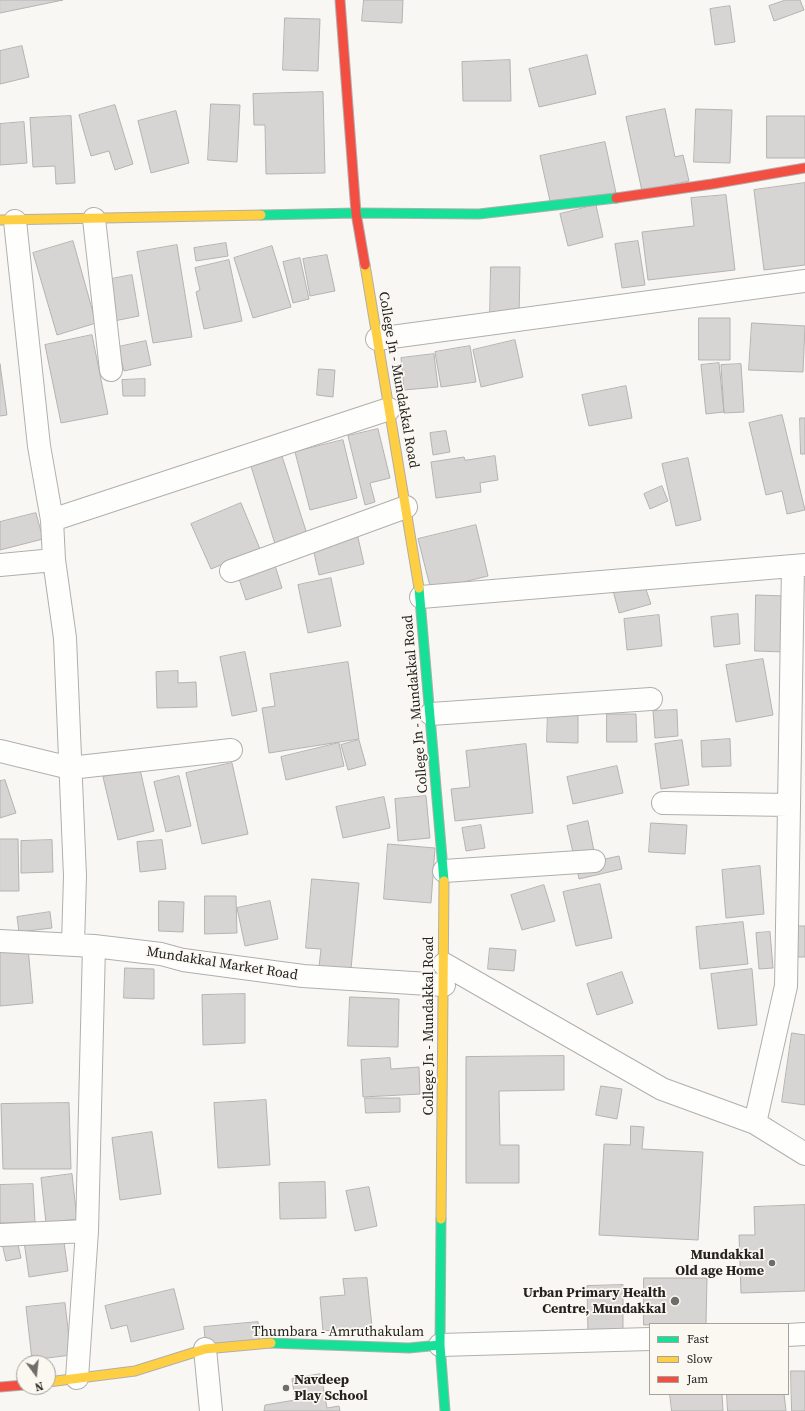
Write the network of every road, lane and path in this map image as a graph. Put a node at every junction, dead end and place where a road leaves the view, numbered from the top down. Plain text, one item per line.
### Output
1 (340, 0) edge
2 (805, 168) edge
3 (356, 213) junction
4 (94, 219) junction
5 (8, 220) edge
6 (805, 281) edge
7 (377, 339) junction
8 (110, 370) dead end
9 (389, 409) junction
10 (406, 507) junction
11 (52, 520) junction
12 (54, 560) junction
13 (0, 565) edge
14 (799, 565) edge
15 (232, 571) dead end
16 (421, 597) junction
17 (651, 699) dead end
18 (431, 714) junction
19 (230, 750) dead end
20 (0, 751) edge
21 (70, 768) junction
22 (663, 803) dead end
23 (789, 805) junction
24 (594, 861) dead end
25 (444, 871) junction
26 (796, 891) edge
27 (0, 941) edge
28 (83, 945) junction
29 (444, 974) junction
30 (755, 1123) junction
31 (805, 1154) edge
32 (87, 1231) junction
33 (0, 1235) edge
34 (805, 1334) edge
35 (789, 1335) edge
36 (649, 1339) edge
37 (440, 1345) junction
38 (205, 1349) junction
39 (77, 1378) junction
40 (56, 1381) edge
41 (16, 1386) edge
42 (0, 1387) edge
43 (211, 1411) edge
44 (445, 1411) edge

1 - 3 street, College Jn - Mundakkal Road
2 - 3 street
3 - 4 street
3 - 7 street, College Jn - Mundakkal Road
4 - 5 street
4 - 8 street
5 - 11 street
6 - 7 street
7 - 9 street, College Jn - Mundakkal Road
9 - 10 street, College Jn - Mundakkal Road
9 - 11 street
10 - 15 street
10 - 16 street, College Jn - Mundakkal Road
11 - 12 street
12 - 13 street
12 - 21 street
14 - 16 street
14 - 23 street
16 - 18 street, College Jn - Mundakkal Road
17 - 18 street
18 - 25 street, College Jn - Mundakkal Road
19 - 21 street
20 - 21 street
21 - 28 street
22 - 23 street
23 - 26 street
24 - 25 street
25 - 29 street, College Jn - Mundakkal Road
26 - 30 street
27 - 28 street, Mundakkal Market Road
28 - 29 street, Mundakkal Market Road
28 - 32 street
29 - 30 street
29 - 37 street, College Jn - Mundakkal Road
30 - 31 street
32 - 33 street
32 - 39 street
34 - 35 street
36 - 37 street
37 - 38 street, Thumbara - Amruthakulam
37 - 44 street, College Jn - Mundakkal Road
38 - 39 street, Thumbara - Amruthakulam
38 - 43 street
39 - 40 street, Thumbara - Amruthakulam
41 - 42 street

